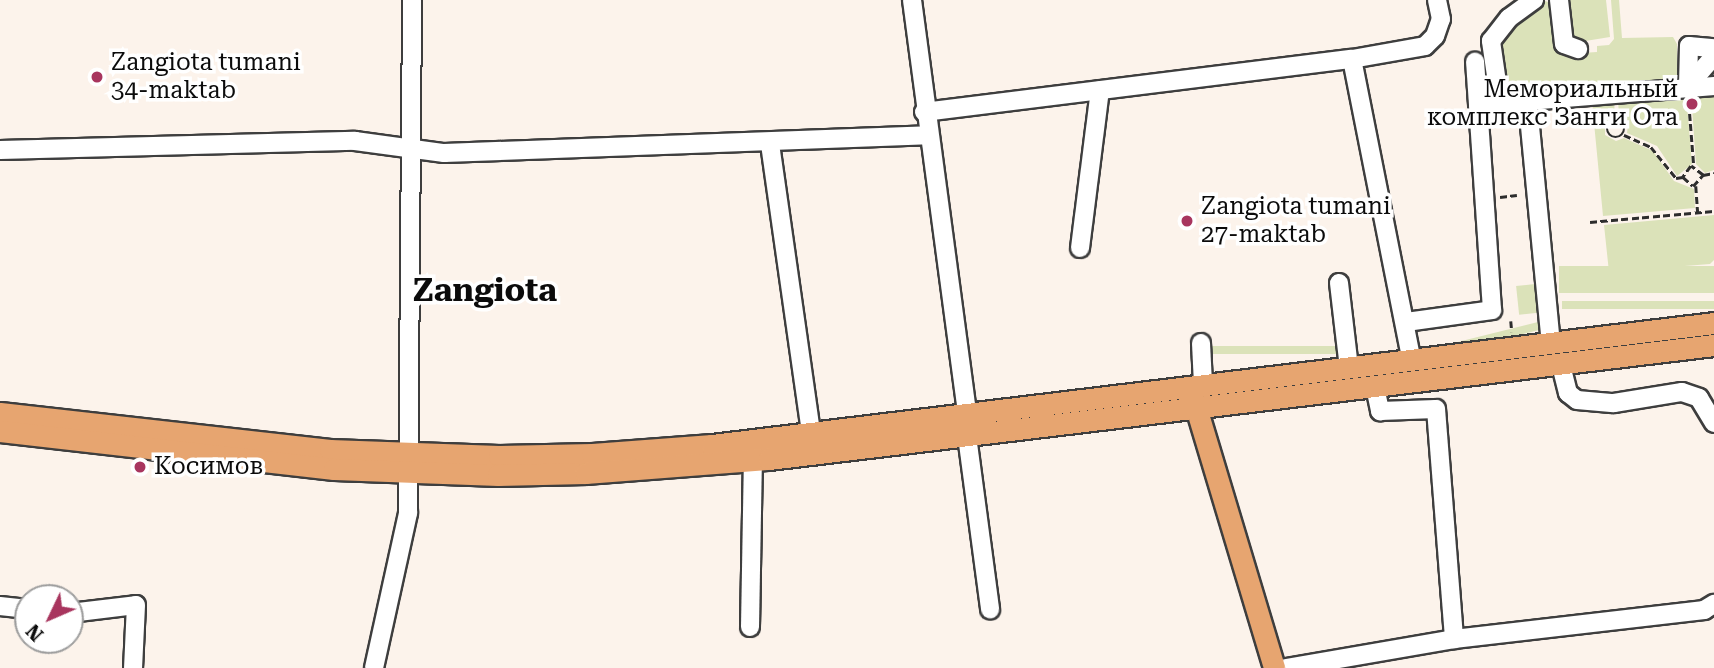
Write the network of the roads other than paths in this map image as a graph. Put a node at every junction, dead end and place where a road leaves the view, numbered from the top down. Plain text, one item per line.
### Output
1 (412, 0) edge
2 (912, 0) edge
3 (1437, 0) edge
4 (1534, 0) edge
5 (1559, 0) edge
6 (1714, 48) edge
7 (1578, 49) dead end
8 (1714, 55) edge
9 (1352, 60) junction
10 (1475, 62) dead end
11 (1688, 86) junction
12 (1714, 86) edge
13 (1100, 90) junction
14 (1500, 103) junction
15 (1478, 105) junction
16 (924, 112) junction
17 (1529, 116) dead end
18 (928, 135) junction
19 (770, 144) junction
20 (0, 150) edge
21 (413, 150) junction
22 (1080, 248) dead end
23 (1339, 283) dead end
24 (1406, 322) junction
25 (1714, 323) edge
26 (1201, 343) dead end
27 (1551, 344) junction
28 (1714, 345) edge
29 (1412, 361) junction
30 (1561, 365) junction
31 (1349, 368) junction
32 (1197, 385) junction
33 (1375, 387) junction
34 (1194, 407) junction
35 (0, 413) edge
36 (1714, 423) edge
37 (967, 425) junction
38 (0, 431) edge
39 (811, 433) junction
40 (754, 460) junction
41 (410, 463) junction
42 (1714, 604) edge
43 (990, 609) dead end
44 (84, 611) edge
45 (750, 627) dead end
46 (1454, 639) junction
47 (133, 668) edge
48 (374, 668) edge
49 (1274, 668) edge
50 (1286, 668) edge

1 - 21 street
2 - 16 street
3 - 9 street
4 - 14 street
5 - 7 street
6 - 11 street
8 - 11 street
9 - 13 street
9 - 24 street
10 - 15 street
11 - 12 street
11 - 14 street
13 - 16 street
13 - 22 street
14 - 15 street
15 - 24 street
16 - 18 street
17 - 27 street
18 - 19 street
18 - 37 street
19 - 21 street
19 - 39 street
20 - 21 street
21 - 41 street
23 - 31 street
24 - 29 street
25 - 27 main road
26 - 32 street
27 - 29 main road
28 - 30 main road
29 - 31 main road
30 - 33 main road
30 - 36 street
31 - 32 main road
32 - 34 main road
32 - 37 main road
33 - 34 main road
33 - 46 street
34 - 37 main road
34 - 49 main road
35 - 41 main road
37 - 39 main road
37 - 40 main road
37 - 43 street
38 - 41 main road
39 - 41 main road
40 - 41 main road
40 - 45 street
41 - 48 street
42 - 46 street
44 - 47 street
46 - 50 street

